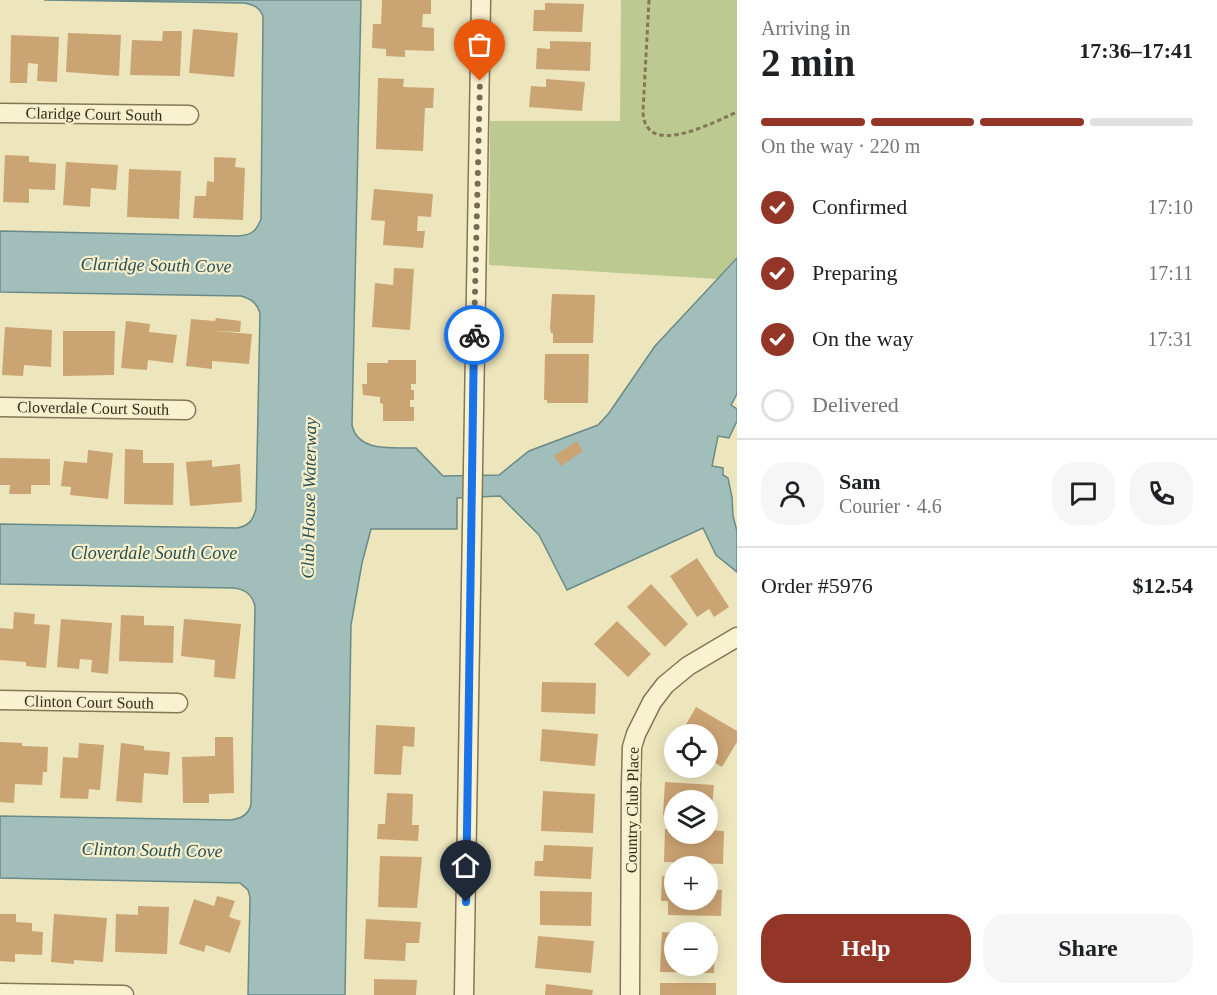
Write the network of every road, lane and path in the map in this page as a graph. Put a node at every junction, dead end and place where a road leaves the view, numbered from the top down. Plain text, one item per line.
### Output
1 (481, 0) edge
2 (650, 0) edge
3 (0, 112) edge
4 (737, 112) edge
5 (189, 115) dead end
6 (0, 407) edge
7 (186, 410) dead end
8 (737, 637) edge
9 (0, 700) edge
10 (178, 703) dead end
11 (0, 993) edge
12 (124, 995) edge
13 (464, 995) edge
14 (630, 995) edge

1 - 13 street
2 - 4 path
3 - 5 street, Claridge Court South
6 - 7 street, Cloverdale Court South
8 - 14 street, Country Club Place
9 - 10 street, Clinton Court South
11 - 12 street

